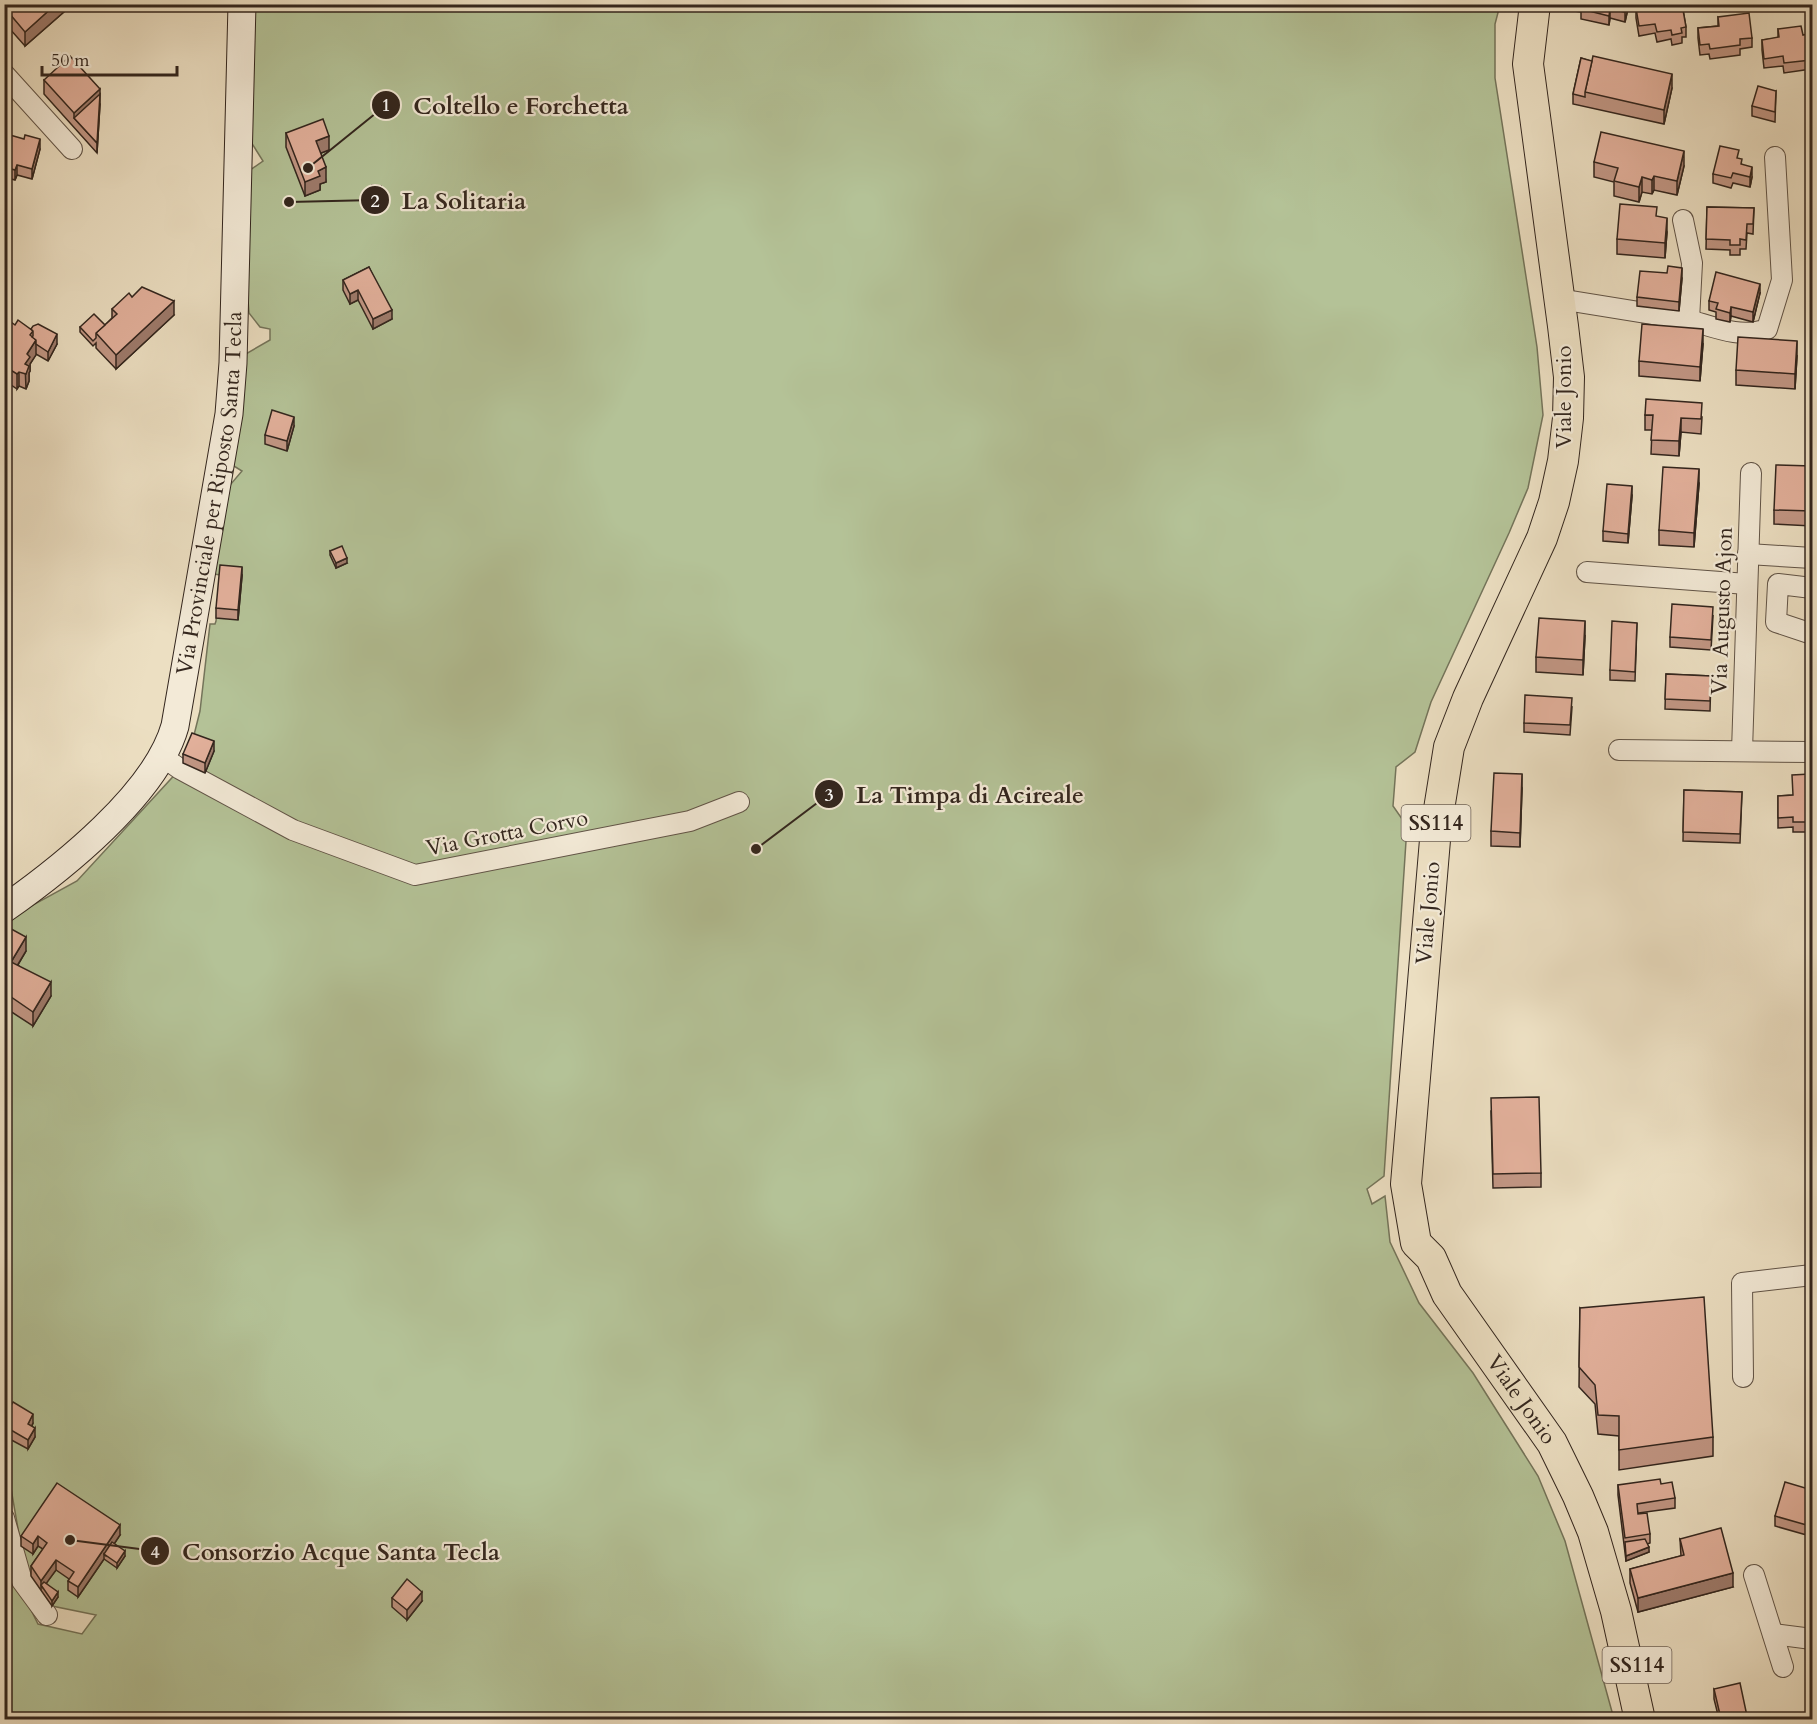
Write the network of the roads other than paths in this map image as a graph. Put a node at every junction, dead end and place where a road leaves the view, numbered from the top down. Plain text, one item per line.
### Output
1 (242, 4) edge
2 (1534, 4) edge
3 (4, 74) edge
4 (72, 149) dead end
5 (1775, 157) dead end
6 (1683, 220) dead end
7 (1559, 299) junction
8 (1689, 320) junction
9 (1751, 473) dead end
10 (1748, 554) junction
11 (1812, 558) edge
12 (1587, 572) dead end
13 (1747, 584) junction
14 (1812, 588) edge
15 (1812, 634) edge
16 (1619, 750) dead end
17 (1742, 751) junction
18 (1812, 752) edge
19 (163, 757) junction
20 (739, 801) dead end
21 (4, 909) edge
22 (1812, 1275) edge
23 (1743, 1377) dead end
24 (4, 1518) edge
25 (1754, 1575) dead end
26 (1616, 1611) junction
27 (47, 1616) dead end
28 (1773, 1635) junction
29 (1812, 1639) edge
30 (1783, 1667) dead end
31 (1640, 1719) edge
32 (1653, 1719) edge

1 - 19 street, Via Provinciale per Riposto Santa Tecla
2 - 7 main road, Viale Jonio / SS114
3 - 4 street
5 - 8 street
6 - 8 street
7 - 8 street
7 - 26 main road, Viale Jonio / SS114
9 - 10 street, Via Augusto Ajon
10 - 11 street
10 - 13 street, Via Augusto Ajon
12 - 13 street
13 - 17 street, Via Augusto Ajon
14 - 15 street
16 - 17 street
17 - 18 street
19 - 20 street, Via Grotta Corvo
19 - 21 street, Via Provinciale per Riposto Santa Tecla
22 - 23 street
24 - 27 street
25 - 28 street
26 - 31 main road, Viale Jonio / SS114
26 - 32 main road, Viale Jonio / SS114
28 - 29 street
28 - 30 street

